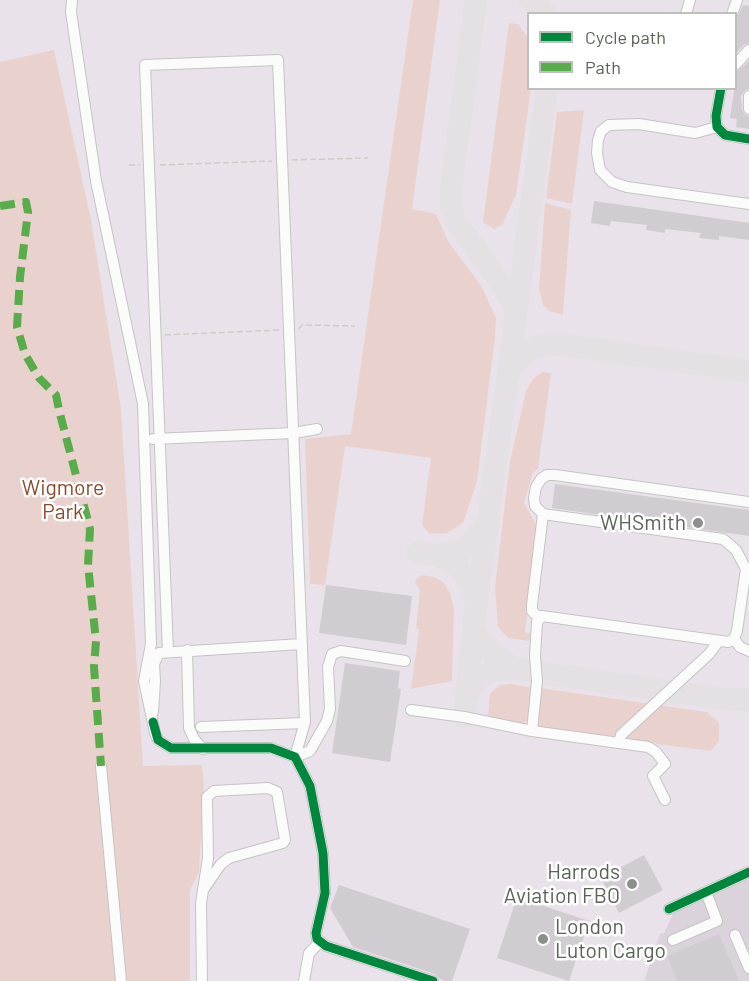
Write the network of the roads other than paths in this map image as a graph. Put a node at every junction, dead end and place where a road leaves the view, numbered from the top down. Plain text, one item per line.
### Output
1 (72, 0) edge
2 (749, 50) edge
3 (737, 62) edge
4 (721, 90) edge
5 (749, 96) edge
6 (749, 110) edge
7 (717, 127) junction
8 (749, 139) edge
9 (749, 204) edge
10 (317, 429) dead end
11 (294, 433) junction
12 (159, 439) junction
13 (144, 440) junction
14 (749, 502) edge
15 (543, 514) junction
16 (542, 616) junction
17 (734, 639) junction
18 (718, 642) junction
19 (302, 644) junction
20 (187, 650) junction
21 (749, 651) edge
22 (168, 652) junction
23 (405, 661) dead end
24 (411, 710) dead end
25 (153, 722) junction
26 (304, 723) junction
27 (201, 727) dead end
28 (532, 731) junction
29 (619, 743) junction
30 (203, 749) junction
31 (295, 757) junction
32 (101, 766) dead end
33 (665, 800) dead end
34 (749, 872) edge
35 (203, 890) junction
36 (706, 892) junction
37 (669, 909) dead end
38 (735, 935) dead end
39 (673, 940) dead end
40 (319, 942) junction
41 (749, 968) edge
42 (121, 981) edge
43 (202, 981) edge
44 (304, 981) edge
45 (433, 981) edge

1 - 13 street
2 - 3 street
4 - 7 street
5 - 6 street
7 - 8 street
7 - 9 street
10 - 11 street
11 - 12 street
11 - 12 street
11 - 19 street
12 - 13 street
12 - 22 street
13 - 25 street
14 - 15 street
15 - 16 street
15 - 17 street
16 - 18 street
16 - 28 street
17 - 18 street
17 - 21 street
18 - 29 street
19 - 20 street
19 - 26 street
20 - 22 street
20 - 30 street
22 - 25 street
23 - 31 street
24 - 28 street
25 - 30 street
26 - 27 street
26 - 31 street
28 - 29 street
29 - 33 street
30 - 31 street
31 - 40 street
32 - 42 street
34 - 36 street
35 - 35 street
35 - 43 street
36 - 37 street
36 - 39 street
38 - 41 street
40 - 44 street
40 - 45 street

